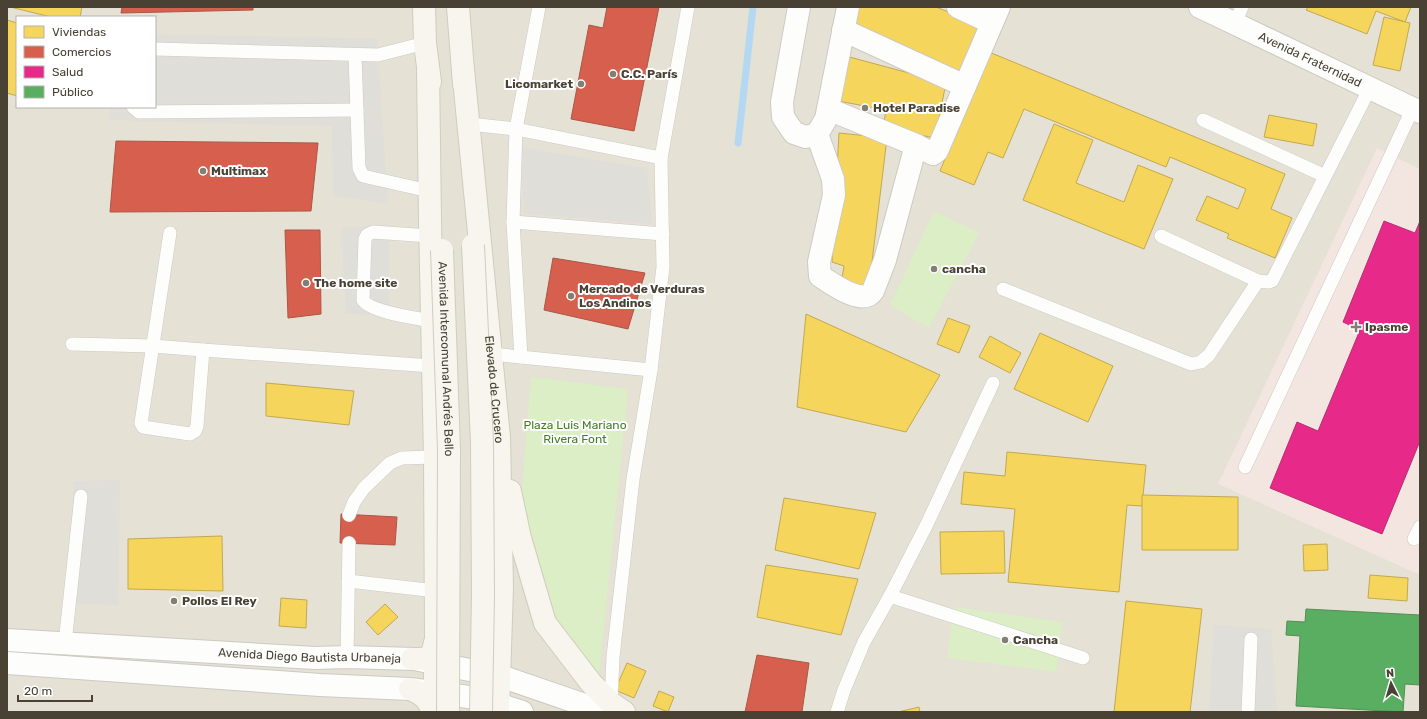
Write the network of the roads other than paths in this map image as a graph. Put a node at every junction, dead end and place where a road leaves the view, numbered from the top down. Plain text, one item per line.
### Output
1 (424, 7) edge
2 (458, 7) edge
3 (539, 7) edge
4 (688, 7) edge
5 (798, 7) edge
6 (848, 7) edge
7 (958, 7) edge
8 (1200, 7) edge
9 (996, 15) edge
10 (1238, 15) edge
11 (843, 30) junction
12 (425, 43) junction
13 (156, 49) edge
14 (355, 54) junction
15 (428, 68) junction
16 (463, 69) junction
17 (965, 86) junction
18 (1370, 88) junction
19 (134, 108) edge
20 (828, 109) junction
21 (357, 110) junction
22 (1417, 110) edge
23 (1203, 120) dead end
24 (469, 124) junction
25 (516, 129) junction
26 (817, 134) junction
27 (916, 145) junction
28 (660, 158) junction
29 (1325, 176) junction
30 (430, 191) junction
31 (513, 222) junction
32 (170, 233) dead end
33 (663, 234) junction
34 (1161, 236) dead end
35 (436, 243) junction
36 (1258, 281) junction
37 (1003, 289) dead end
38 (432, 321) junction
39 (72, 344) dead end
40 (153, 346) junction
41 (203, 350) junction
42 (491, 354) junction
43 (521, 357) junction
44 (432, 366) junction
45 (651, 370) junction
46 (993, 383) dead end
47 (499, 437) junction
48 (435, 457) junction
49 (1245, 468) dead end
50 (81, 496) dead end
51 (349, 515) dead end
52 (1420, 527) edge
53 (1414, 539) dead end
54 (349, 543) dead end
55 (348, 581) junction
56 (436, 591) junction
57 (890, 596) junction
58 (436, 638) junction
59 (1251, 639) dead end
60 (7, 640) edge
61 (65, 644) junction
62 (347, 657) junction
63 (1082, 658) dead end
64 (412, 659) junction
65 (7, 662) edge
66 (435, 664) junction
67 (500, 676) junction
68 (410, 689) joint
69 (434, 705) edge
70 (493, 709) edge
71 (613, 709) edge
72 (448, 712) edge
73 (522, 712) edge
74 (837, 712) edge
75 (1248, 712) edge

1 - 12 main road, Avenida Intercomunal Andrés Bello
2 - 16 main road
3 - 25 lane
4 - 28 lane
5 - 26 street
6 - 11 street
7 - 9 street
8 - 10 street, Avenida Fraternidad
9 - 17 street
10 - 18 street, Avenida Fraternidad
11 - 17 street
11 - 20 street
12 - 14 lane
12 - 15 main road, Avenida Intercomunal Andrés Bello
13 - 14 lane
14 - 21 lane
15 - 30 main road
15 - 35 main road, Avenida Intercomunal Andrés Bello
16 - 24 main road, Elevado de Crucero
16 - 70 main road, bridge
17 - 27 street
18 - 22 street, Avenida Fraternidad
18 - 29 lane
19 - 21 lane
20 - 26 street
20 - 27 street
21 - 30 lane
22 - 49 lane
23 - 29 lane
24 - 25 lane
24 - 42 main road, Elevado de Crucero
25 - 28 lane
25 - 31 lane
26 - 27 street
28 - 33 lane
29 - 36 lane
30 - 35 main road
31 - 33 lane
31 - 43 lane
32 - 40 lane
33 - 45 lane
34 - 36 lane
35 - 38 main road
35 - 38 lane
35 - 72 main road, Avenida Intercomunal Andrés Bello, bridge
36 - 37 lane
38 - 44 main road
39 - 40 lane
40 - 41 lane
40 - 41 lane
41 - 44 lane
42 - 43 lane
42 - 47 main road, Elevado de Crucero
43 - 45 lane
44 - 48 main road
45 - 71 lane
46 - 57 lane
47 - 67 main road, Elevado de Crucero
47 - 71 main road
48 - 51 lane
48 - 56 main road
50 - 61 lane
52 - 53 lane
54 - 55 lane
55 - 56 lane
55 - 62 lane
56 - 58 main road
57 - 63 lane
57 - 74 lane
58 - 64 main road
58 - 66 main road
59 - 75 lane
60 - 61 street, Avenida Diego Bautista Urbaneja
61 - 62 street, Avenida Diego Bautista Urbaneja
62 - 64 street, Avenida Diego Bautista Urbaneja
64 - 66 street, Avenida Diego Bautista Urbaneja
65 - 68 street
66 - 67 street, Avenida Diego Bautista Urbaneja
66 - 69 main road
67 - 70 main road, Elevado de Crucero
67 - 71 street, Avenida Diego Bautista Urbaneja
68 - 69 main road
69 - 70 street
70 - 73 street

